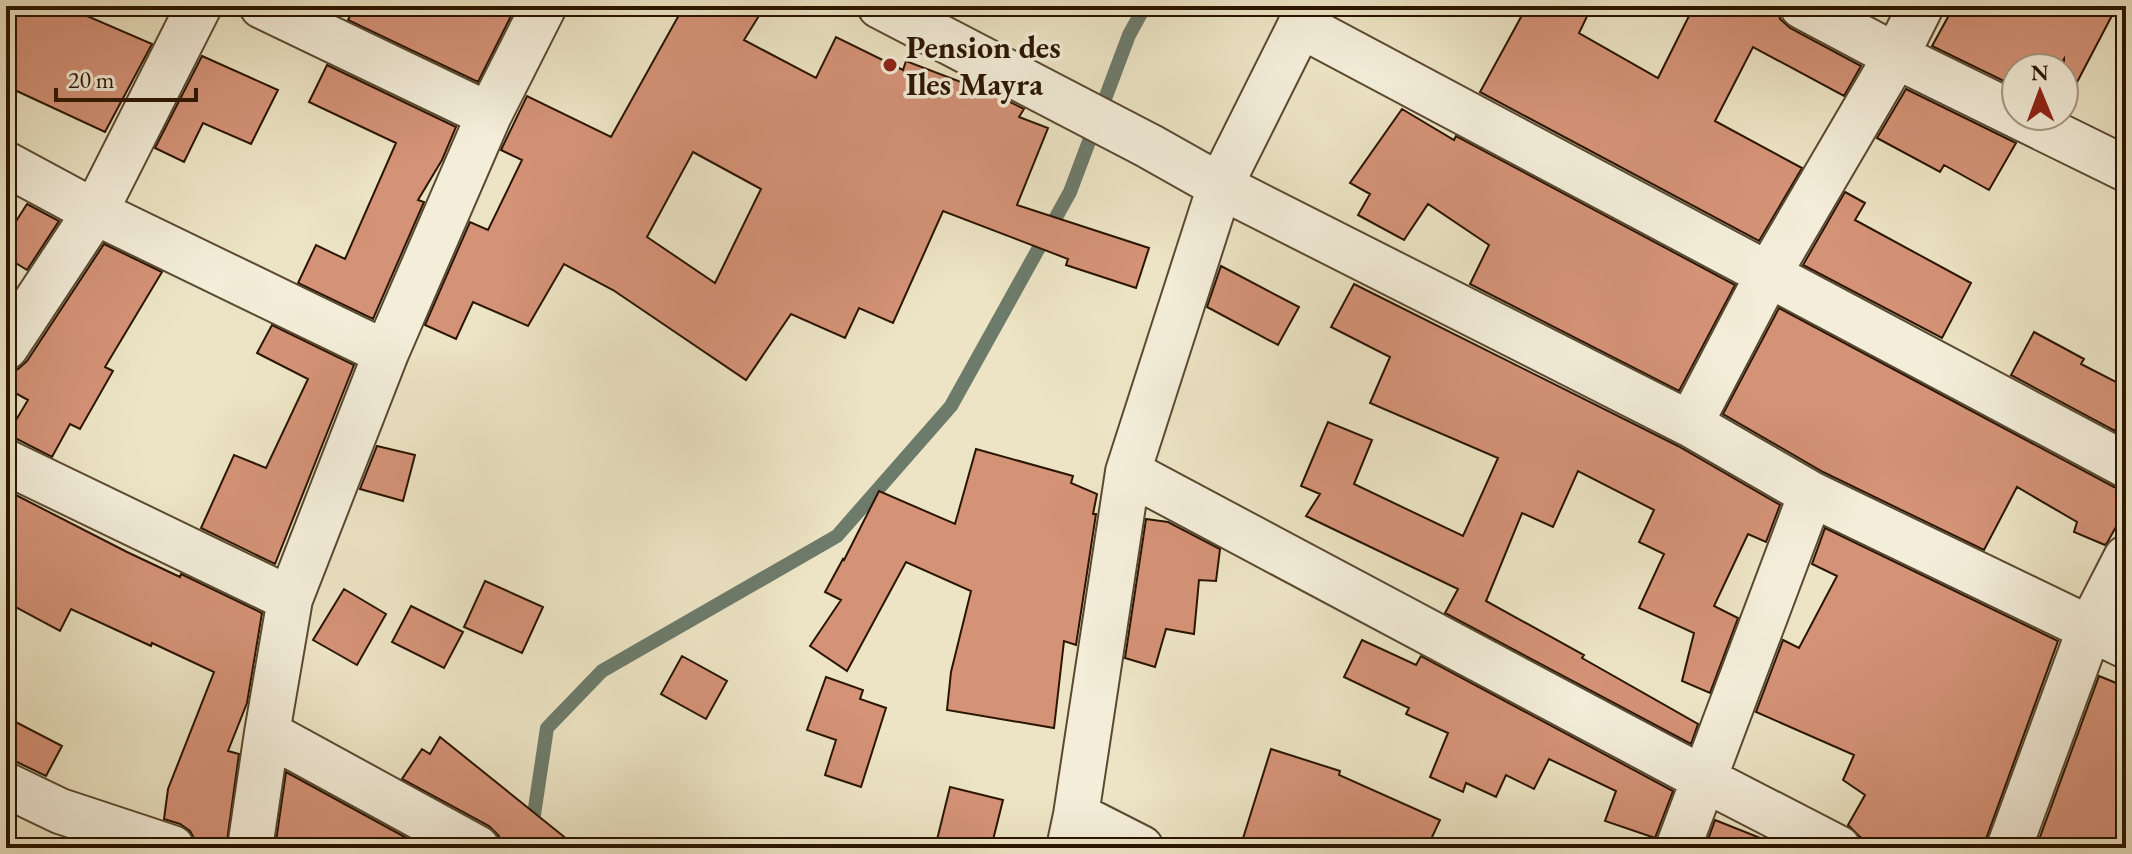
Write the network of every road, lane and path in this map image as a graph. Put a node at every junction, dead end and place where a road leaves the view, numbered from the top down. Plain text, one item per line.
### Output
1 (199, 6) edge
2 (262, 6) edge
3 (544, 6) edge
4 (880, 6) edge
5 (1802, 6) edge
6 (1921, 6) edge
7 (1305, 15) edge
8 (1896, 56) junction
9 (2000, 108) edge
10 (489, 115) junction
11 (2050, 132) edge
12 (6, 164) edge
13 (2126, 169) edge
14 (1220, 186) junction
15 (95, 212) junction
16 (1769, 273) junction
17 (6, 347) edge
18 (386, 353) junction
19 (1690, 424) junction
20 (6, 462) edge
21 (2126, 465) edge
22 (1128, 472) junction
23 (1811, 494) junction
24 (2126, 558) edge
25 (290, 599) junction
26 (2108, 637) edge
27 (267, 733) junction
28 (1704, 779) junction
29 (6, 785) edge
30 (1072, 831) edge
31 (470, 845) edge
32 (172, 848) edge
33 (250, 848) edge
34 (1141, 848) edge
35 (1678, 848) edge
36 (1838, 848) edge
37 (2009, 848) edge

1 - 15 street
2 - 10 street
3 - 10 street
4 - 14 street
5 - 8 street
6 - 8 street
7 - 14 street
7 - 16 street
8 - 9 street
8 - 16 street
10 - 18 street
11 - 13 street
12 - 15 street
14 - 19 street
14 - 22 street
15 - 17 street
15 - 18 street
16 - 19 street
16 - 21 street
18 - 25 street
19 - 23 street
20 - 25 street
22 - 28 street
22 - 30 street
23 - 26 street
23 - 28 street
24 - 26 street
25 - 27 street
26 - 37 street
27 - 31 street
27 - 33 street
28 - 35 street
28 - 36 street
29 - 32 street
30 - 34 street

